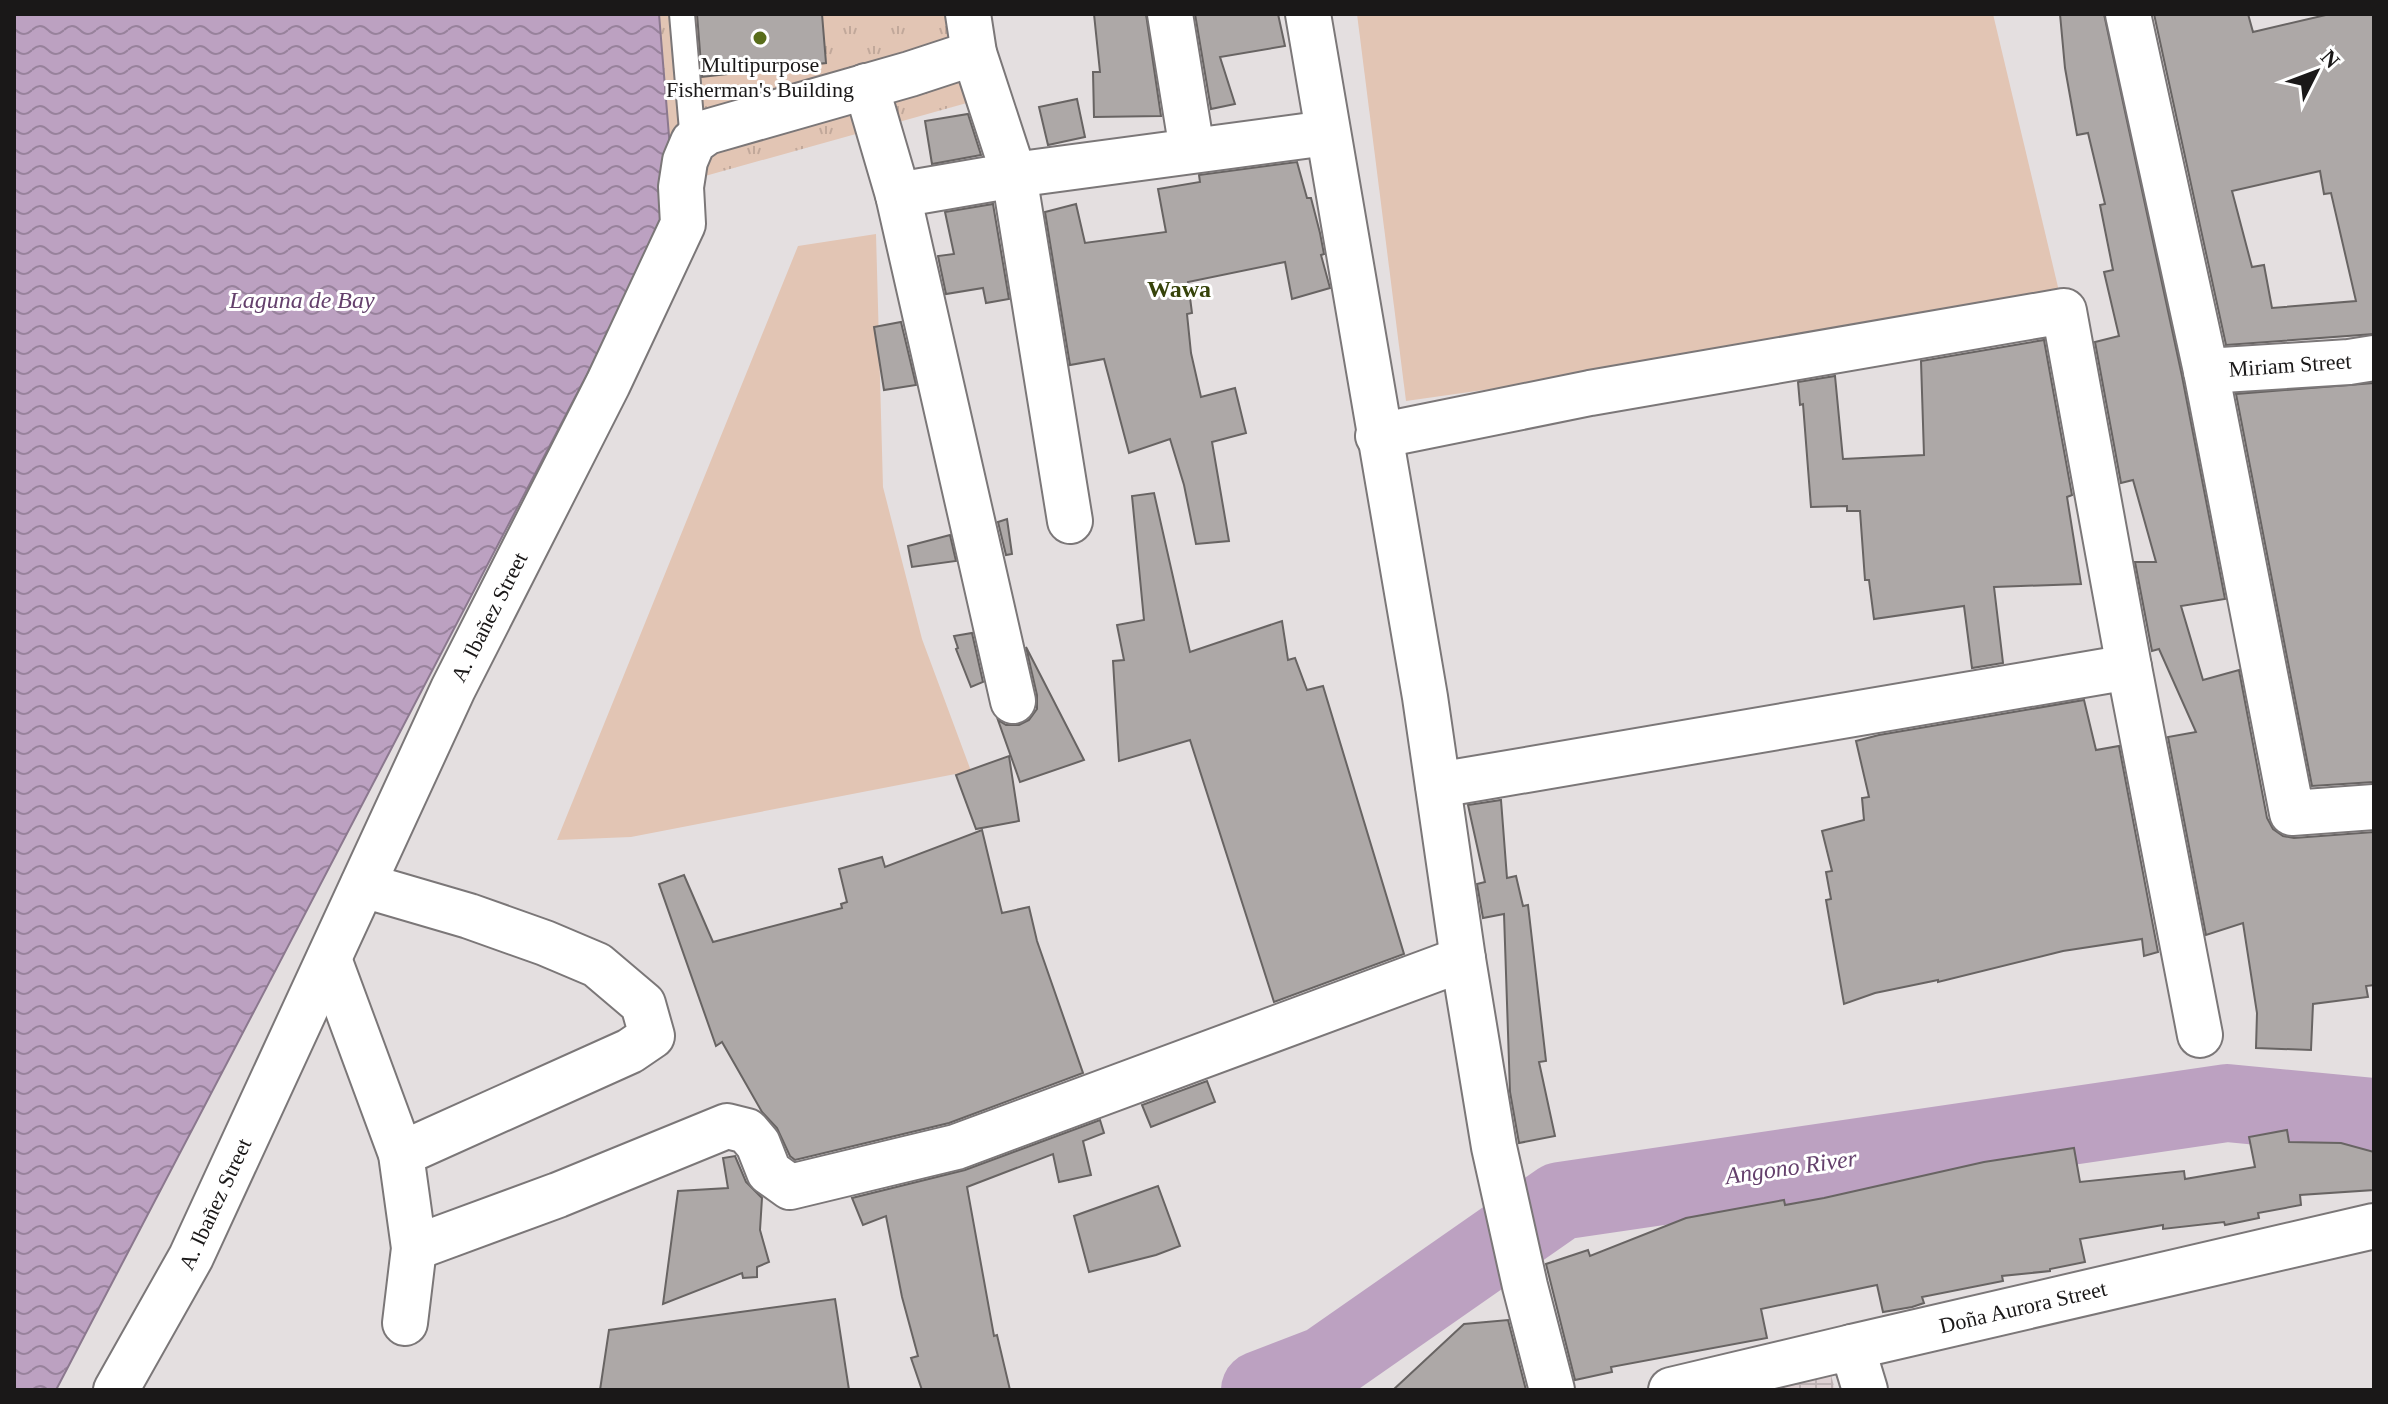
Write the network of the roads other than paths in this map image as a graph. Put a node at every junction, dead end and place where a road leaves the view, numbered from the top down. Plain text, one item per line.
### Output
1 (682, 14) edge
2 (1170, 14) edge
3 (1308, 14) edge
4 (2128, 14) edge
5 (971, 34) edge
6 (866, 86) junction
7 (1327, 133) junction
8 (693, 142) junction
9 (1192, 150) junction
10 (1014, 175) junction
11 (898, 195) junction
12 (2374, 358) edge
13 (2206, 371) junction
14 (1378, 436) junction
15 (1070, 521) dead end
16 (2129, 667) junction
17 (1013, 701) dead end
18 (1438, 785) junction
19 (2374, 807) edge
20 (363, 885) junction
21 (329, 959) junction
22 (1463, 959) junction
23 (2200, 1035) dead end
24 (401, 1154) junction
25 (2374, 1226) edge
26 (414, 1248) junction
27 (405, 1323) dead end
28 (1852, 1347) junction
29 (116, 1390) edge
30 (1552, 1390) edge
31 (1671, 1390) edge
32 (1865, 1390) edge

1 - 8 lane
2 - 9 street
3 - 7 street
4 - 13 street
5 - 6 street
5 - 10 street
6 - 8 street
6 - 11 street
7 - 9 street
7 - 14 street
8 - 20 street, A. Ibañez Street
9 - 10 street
10 - 11 street
10 - 15 street
11 - 17 street
12 - 13 street, Miriam Street
13 - 19 street
14 - 16 street
14 - 18 street
16 - 18 street
16 - 23 street
18 - 22 street
20 - 21 street, A. Ibañez Street
20 - 24 street
21 - 24 street
21 - 29 street, A. Ibañez Street
22 - 26 street
22 - 30 street
24 - 26 street
25 - 28 street, Doña Aurora Street
26 - 27 street
28 - 31 street, Doña Aurora Street
28 - 32 street

